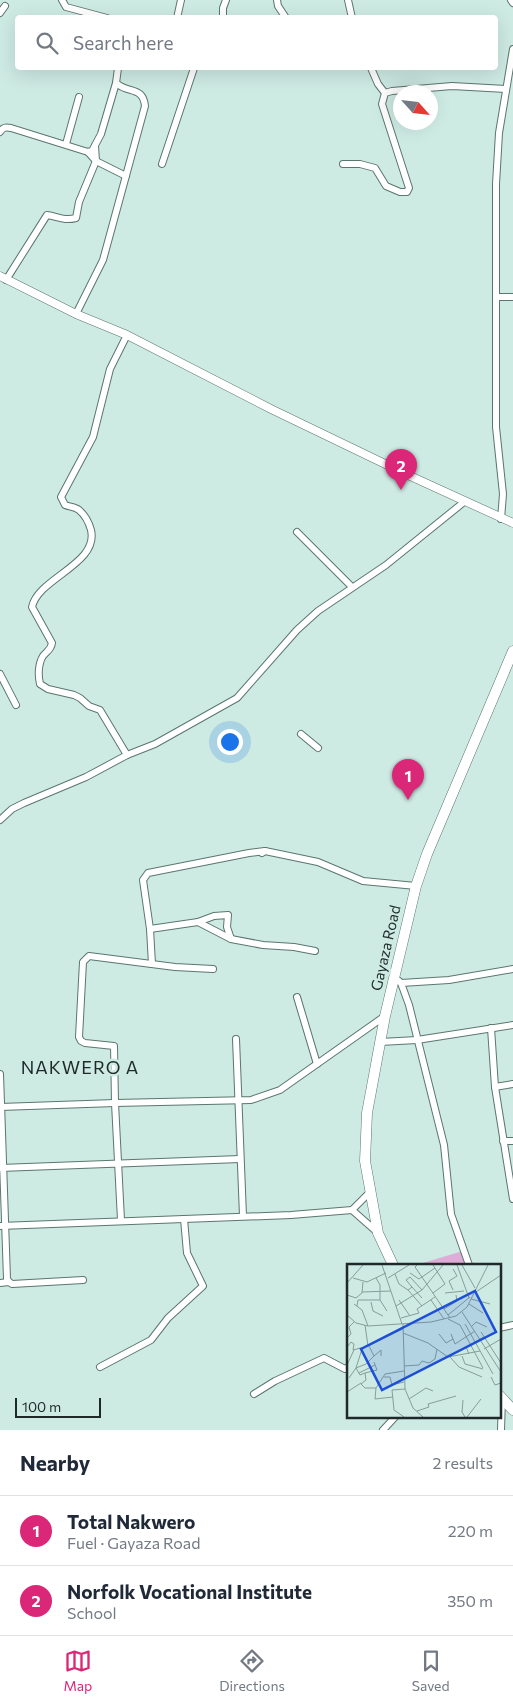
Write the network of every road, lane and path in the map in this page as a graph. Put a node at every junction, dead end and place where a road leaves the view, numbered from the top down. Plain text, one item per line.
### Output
1 (62, 0) edge
2 (181, 0) edge
3 (226, 0) edge
4 (276, 0) edge
5 (348, 0) edge
6 (5, 6) dead end
7 (0, 13) edge
8 (96, 15) edge
9 (178, 15) edge
10 (223, 15) edge
11 (284, 15) edge
12 (351, 15) edge
13 (513, 49) edge
14 (118, 70) edge
15 (193, 70) edge
16 (373, 70) edge
17 (116, 84) junction
18 (508, 86) edge
19 (385, 93) junction
20 (79, 97) dead end
21 (0, 132) edge
22 (66, 144) junction
23 (95, 146) junction
24 (88, 152) junction
25 (96, 161) junction
26 (162, 164) dead end
27 (342, 164) dead end
28 (126, 176) junction
29 (3, 278) edge
30 (496, 297) junction
31 (513, 297) edge
32 (76, 314) junction
33 (127, 335) junction
34 (464, 502) junction
35 (502, 519) junction
36 (513, 524) edge
37 (297, 532) dead end
38 (352, 587) junction
39 (513, 651) edge
40 (0, 674) edge
41 (16, 705) dead end
42 (301, 734) dead end
43 (318, 748) dead end
44 (128, 755) junction
45 (0, 820) edge
46 (416, 886) junction
47 (198, 922) junction
48 (150, 929) junction
49 (231, 939) junction
50 (315, 952) dead end
51 (152, 964) junction
52 (213, 969) dead end
53 (513, 969) edge
54 (398, 980) junction
55 (297, 997) dead end
56 (385, 1016) junction
57 (513, 1025) edge
58 (491, 1028) junction
59 (236, 1040) dead end
60 (417, 1040) junction
61 (380, 1042) junction
62 (317, 1064) junction
63 (0, 1074) edge
64 (513, 1084) edge
65 (495, 1087) junction
66 (238, 1100) junction
67 (115, 1103) junction
68 (1, 1107) edge
69 (513, 1141) edge
70 (504, 1142) junction
71 (240, 1159) junction
72 (118, 1163) junction
73 (2, 1168) edge
74 (370, 1192) junction
75 (513, 1199) edge
76 (352, 1210) junction
77 (243, 1216) junction
78 (121, 1220) junction
79 (184, 1220) junction
80 (3, 1226) edge
81 (378, 1233) junction
82 (393, 1264) edge
83 (469, 1264) edge
84 (83, 1280) dead end
85 (9, 1282) junction
86 (0, 1283) edge
87 (513, 1325) edge
88 (500, 1328) edge
89 (100, 1368) dead end
90 (347, 1368) edge
91 (254, 1394) dead end
92 (500, 1396) edge
93 (513, 1410) edge
94 (394, 1418) edge
95 (383, 1430) edge
96 (502, 1430) edge

1 - 8 street
2 - 9 street
3 - 10 street
4 - 11 street
5 - 12 street
6 - 7 street
13 - 18 street
14 - 17 street
15 - 26 street
16 - 19 street
17 - 23 street
17 - 28 street
18 - 19 street
18 - 30 street
19 - 27 street
20 - 22 street
21 - 22 street
22 - 24 street
23 - 24 street
23 - 25 street
24 - 25 street
25 - 28 street
25 - 29 street
28 - 32 street
29 - 32 street
30 - 31 street
30 - 35 street
32 - 33 street
33 - 34 street
33 - 44 street
34 - 35 street
34 - 38 street
35 - 36 street
37 - 38 street
38 - 44 street
39 - 46 main road, Gayaza Road
40 - 41 street
42 - 43 street
44 - 45 street
46 - 48 street
46 - 54 main road, Gayaza Road
47 - 48 street
47 - 49 street
47 - 49 street
48 - 51 street
49 - 50 street
51 - 52 street
51 - 67 street
53 - 54 street
54 - 56 main road, Gayaza Road
54 - 60 street
55 - 62 street
56 - 61 main road, Gayaza Road
56 - 62 street
57 - 58 street
58 - 60 street
58 - 65 street
59 - 66 street
60 - 61 street
60 - 83 street
61 - 74 main road, Gayaza Road
62 - 66 street
63 - 68 street
64 - 65 street
65 - 70 street
66 - 67 street
66 - 71 street
67 - 68 street
67 - 72 street
68 - 73 street
69 - 70 street
70 - 75 street
71 - 72 street
71 - 77 street
72 - 73 street
72 - 78 street
73 - 80 street
74 - 76 street
74 - 81 main road, Gayaza Road
76 - 77 street
76 - 81 street
77 - 79 street
78 - 79 street
78 - 80 street
79 - 89 street
80 - 85 street
81 - 82 main road, Gayaza Road
84 - 85 street
85 - 86 street
87 - 88 street
90 - 91 street
92 - 93 main road
92 - 96 street
94 - 95 street

